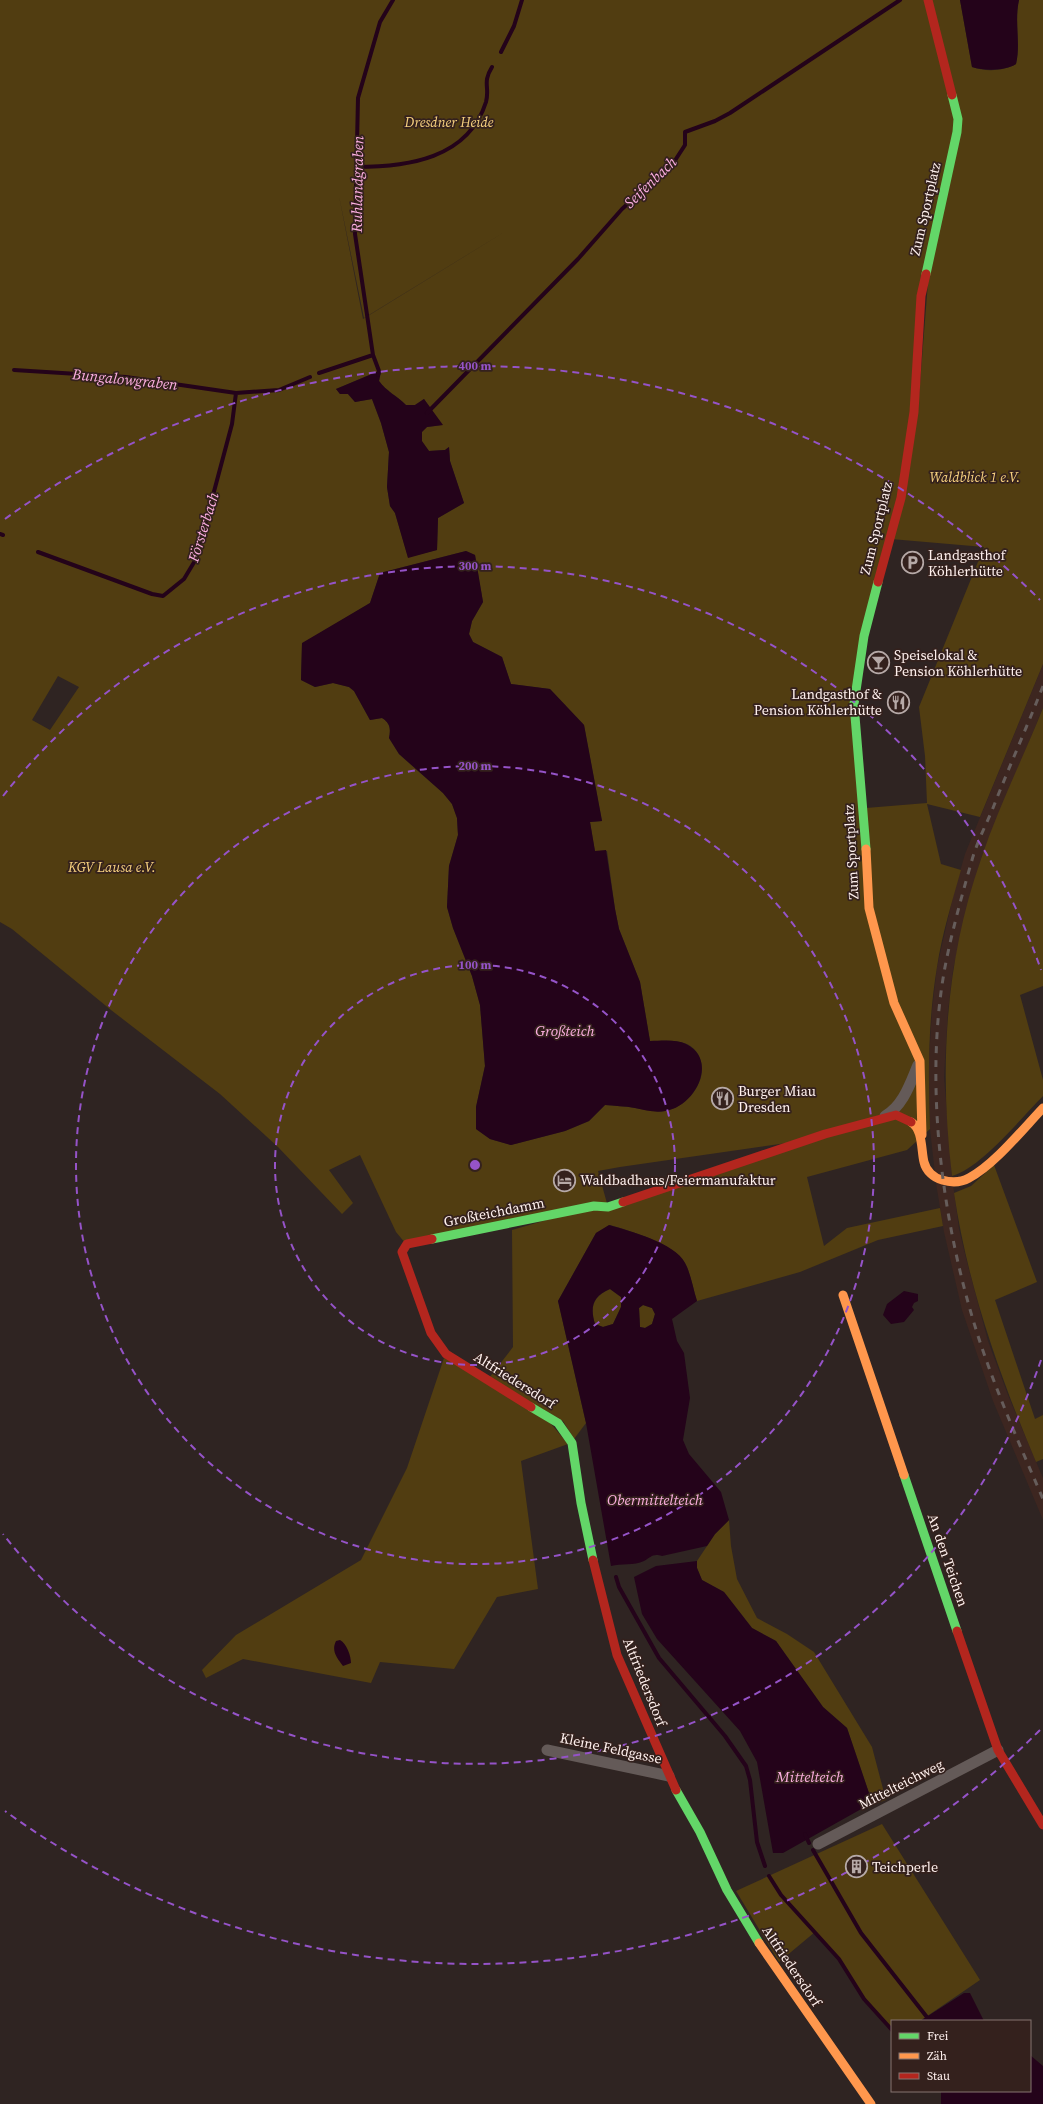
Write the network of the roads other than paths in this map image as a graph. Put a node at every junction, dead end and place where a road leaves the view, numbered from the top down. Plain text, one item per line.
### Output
1 (928, 0) edge
2 (920, 1061) junction
3 (1043, 1108) edge
4 (880, 1119) junction
5 (923, 1147) junction
6 (407, 1244) joint
7 (843, 1295) dead end
8 (547, 1750) dead end
9 (998, 1750) junction
10 (669, 1776) junction
11 (1043, 1825) edge
12 (818, 1844) dead end
13 (871, 2104) edge

1 - 2 street, Zum Sportplatz
2 - 4 street
2 - 5 street, Zum Sportplatz
3 - 5 street, Großteichdamm
4 - 5 street, Großteichdamm
4 - 6 street, Großteichdamm
6 - 10 street, Altfriedersdorf
7 - 9 street, An den Teichen
8 - 10 street, Kleine Feldgasse
9 - 11 street, An den Teichen
9 - 12 street, Mittelteichweg
10 - 13 street, Altfriedersdorf

